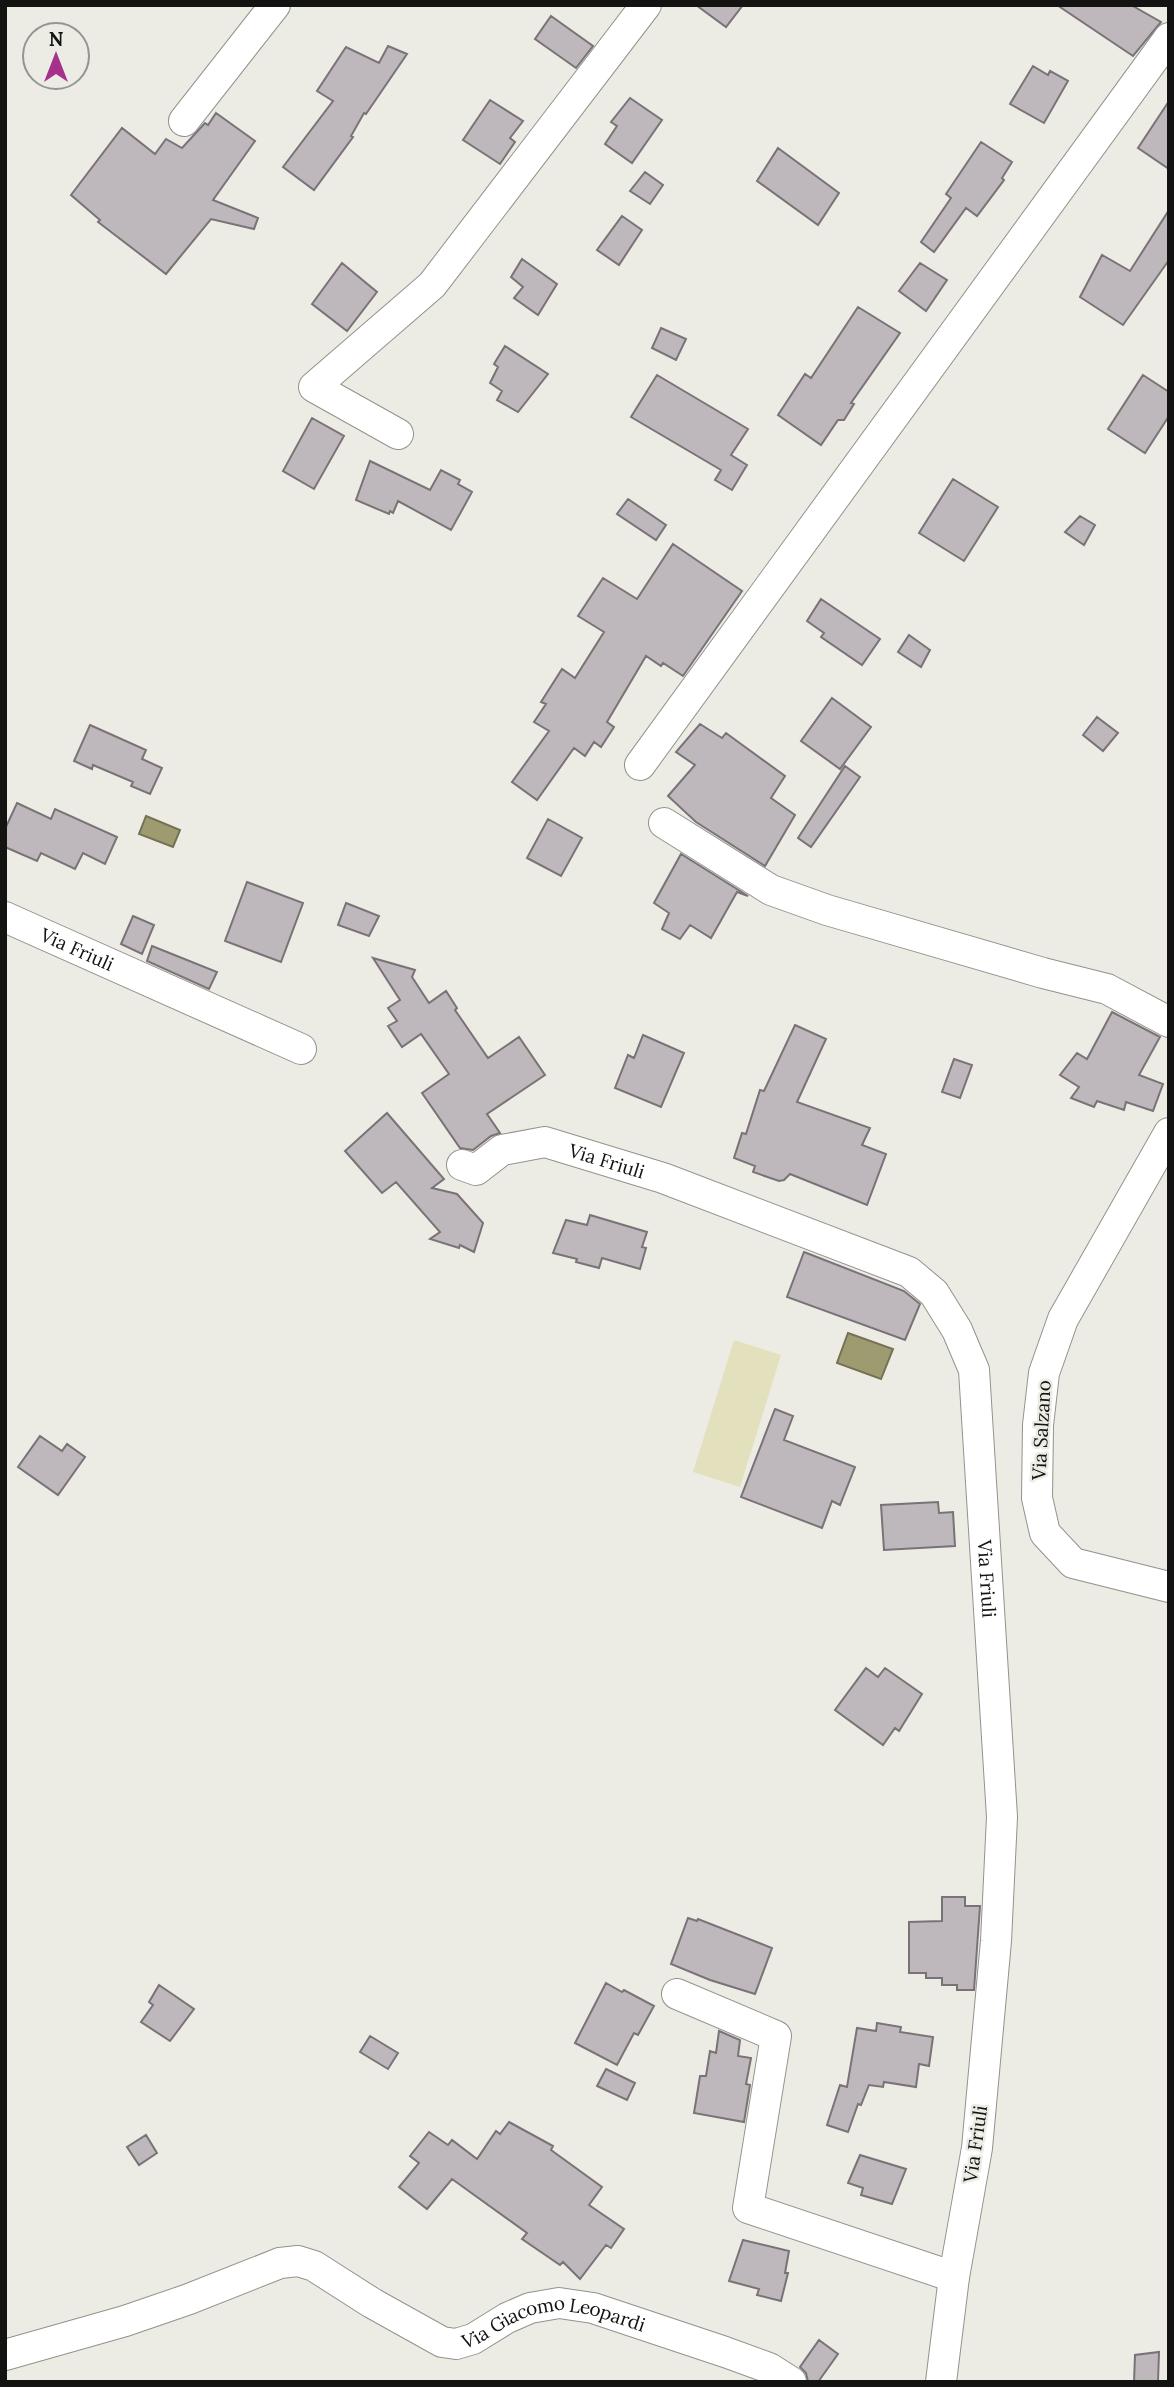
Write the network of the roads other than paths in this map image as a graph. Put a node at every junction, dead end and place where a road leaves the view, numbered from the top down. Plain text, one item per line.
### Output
1 (275, 5) edge
2 (646, 5) edge
3 (1169, 38) edge
4 (184, 121) dead end
5 (398, 434) dead end
6 (640, 765) dead end
7 (664, 823) dead end
8 (5, 917) edge
9 (1169, 1022) edge
10 (301, 1049) dead end
11 (1169, 1133) edge
12 (462, 1166) dead end
13 (1169, 1587) edge
14 (677, 1994) dead end
15 (954, 2277) junction
16 (5, 2355) edge
17 (791, 2382) edge
18 (941, 2382) edge

1 - 4 street
2 - 5 street
3 - 6 street
7 - 9 street
8 - 10 street, Via Friuli
11 - 13 street, Via Salzano
12 - 15 street, Via Friuli
14 - 15 street
15 - 18 street, Via Friuli
16 - 17 street, Via Giacomo Leopardi

